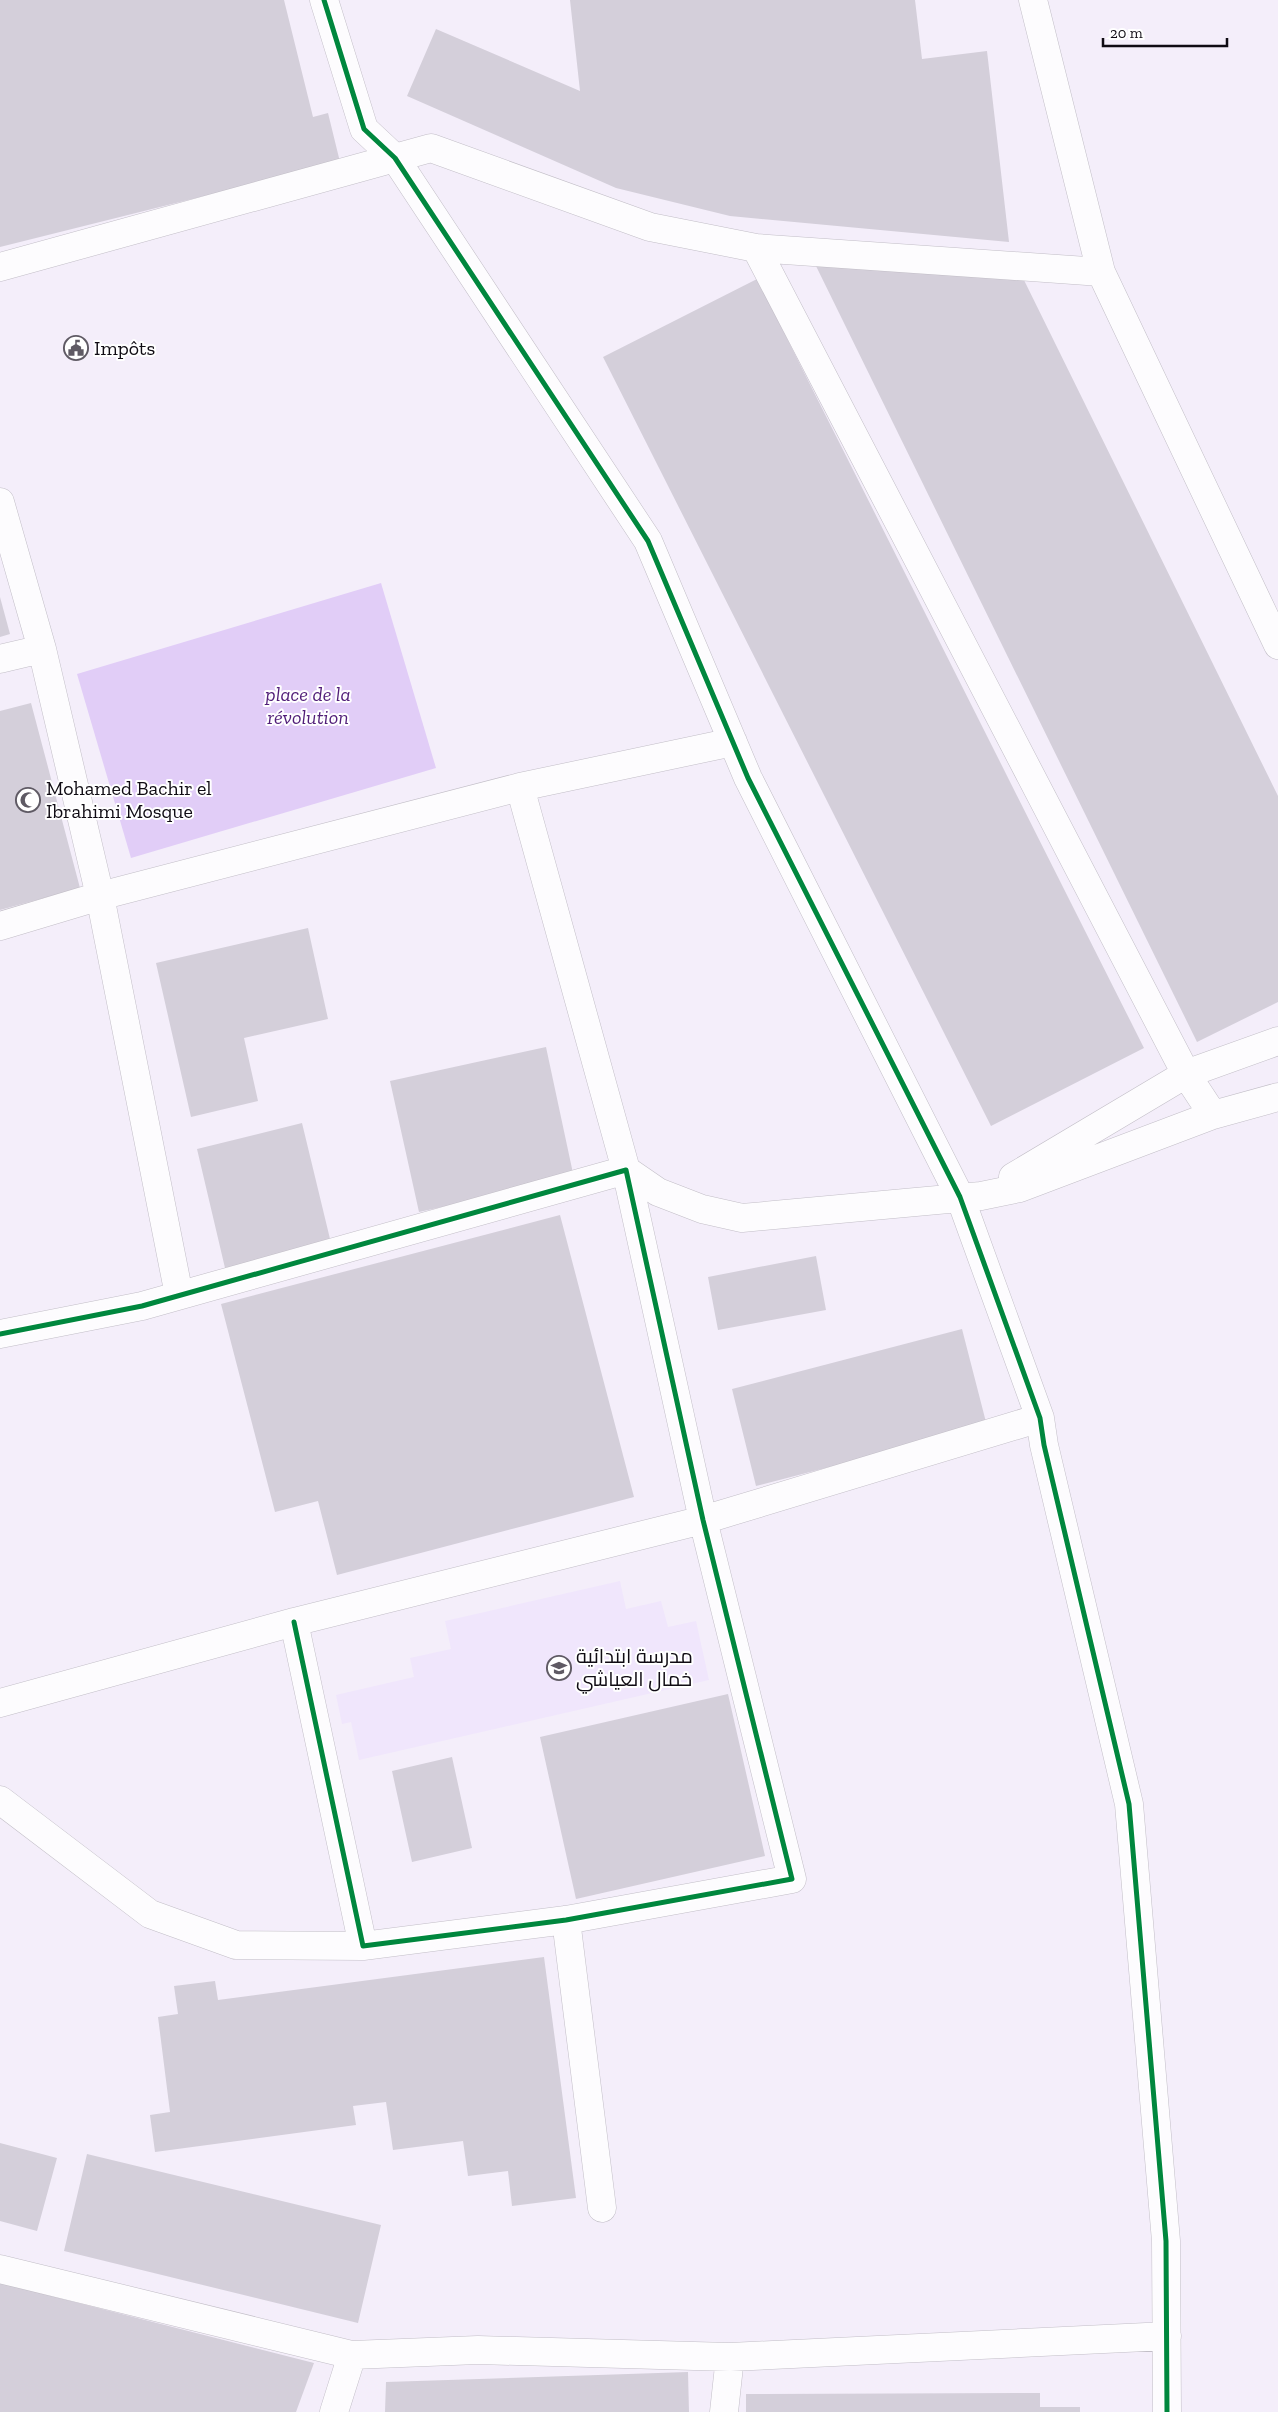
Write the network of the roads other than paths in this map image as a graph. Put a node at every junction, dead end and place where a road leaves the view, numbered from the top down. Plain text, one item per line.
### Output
1 (324, 0) edge
2 (1033, 0) edge
3 (395, 158) junction
4 (756, 248) junction
5 (0, 267) edge
6 (1100, 272) junction
7 (0, 502) edge
8 (1278, 645) edge
9 (42, 649) junction
10 (0, 659) edge
11 (733, 742) junction
12 (520, 787) junction
13 (100, 896) junction
14 (0, 926) edge
15 (1278, 1041) edge
16 (1186, 1074) junction
17 (1278, 1097) edge
18 (1213, 1115) junction
19 (626, 1170) junction
20 (971, 1196) junction
21 (179, 1295) junction
22 (0, 1334) edge
23 (1040, 1418) junction
24 (703, 1520) junction
25 (294, 1622) junction
26 (0, 1703) edge
27 (0, 1800) edge
28 (566, 1920) junction
29 (363, 1946) junction
30 (602, 2208) dead end
31 (0, 2269) edge
32 (1167, 2336) junction
33 (352, 2355) junction
34 (730, 2357) junction
35 (334, 2412) edge
36 (724, 2412) edge
37 (1167, 2412) edge

1 - 3 street
2 - 6 street
3 - 4 street
3 - 5 street
3 - 11 street
4 - 6 street
4 - 16 street
6 - 8 street
7 - 9 street
9 - 10 street
9 - 13 street
11 - 12 street
11 - 20 street
12 - 13 street
12 - 19 street
13 - 14 street
13 - 21 street
15 - 16 street
16 - 18 street
16 - 20 street
17 - 18 street
18 - 20 street
19 - 20 street
19 - 21 street
19 - 24 street
20 - 23 street
21 - 22 street
23 - 24 street
23 - 32 street
24 - 25 street
24 - 28 street
25 - 26 street
25 - 29 street
27 - 29 street
28 - 29 street
28 - 30 street
31 - 33 street
32 - 34 street
32 - 37 street
33 - 34 street
33 - 35 street
34 - 36 street

